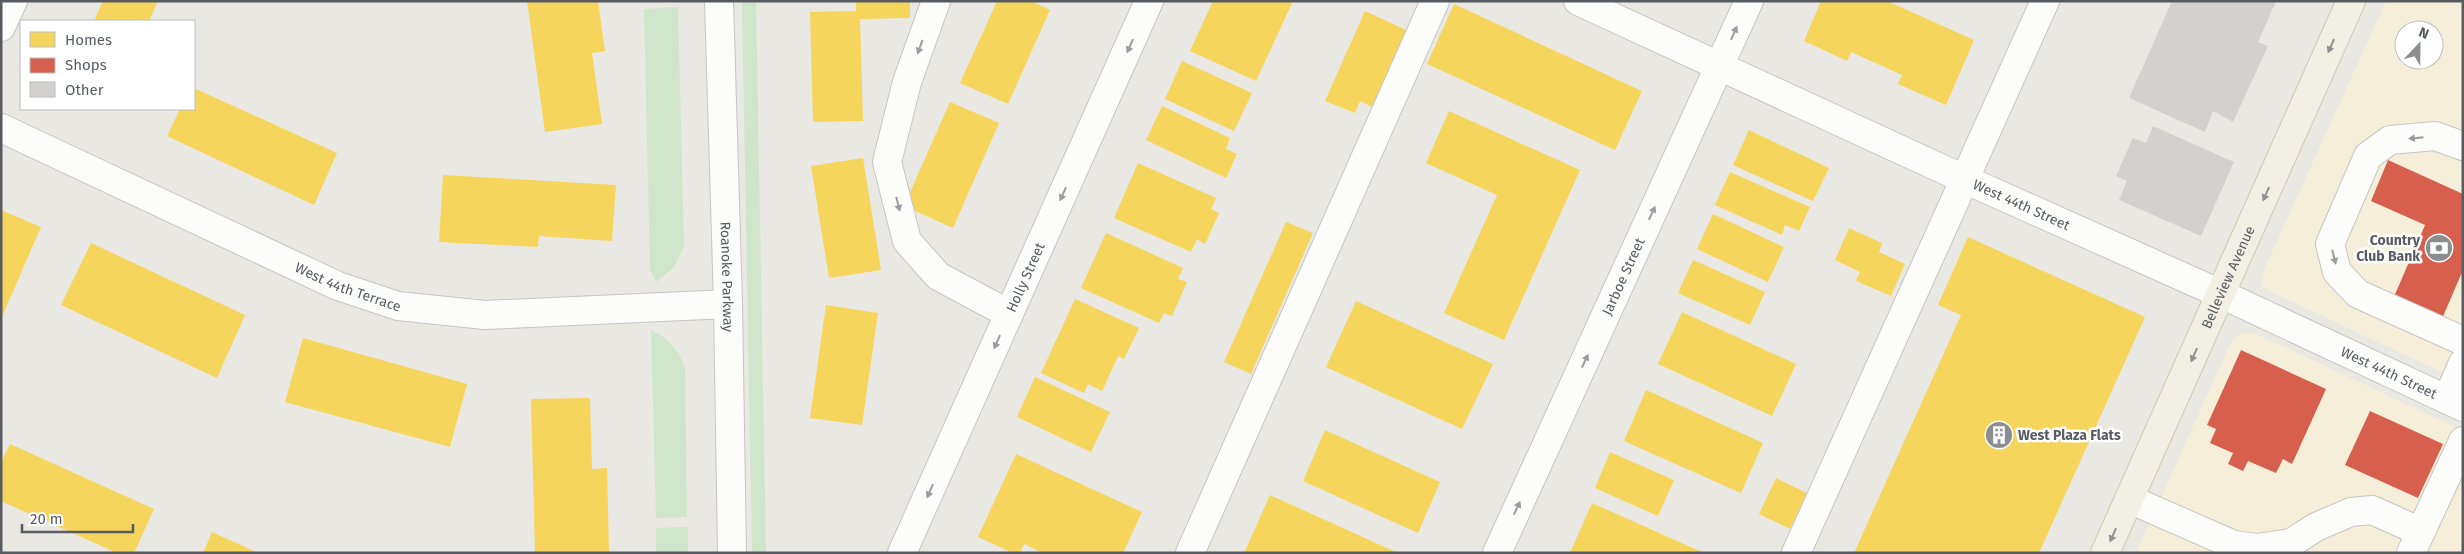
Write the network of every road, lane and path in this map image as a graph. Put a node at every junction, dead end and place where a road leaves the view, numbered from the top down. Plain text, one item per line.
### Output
1 (13, 1) edge
2 (719, 1) edge
3 (936, 1) edge
4 (1150, 1) edge
5 (1435, 1) edge
6 (1578, 1) edge
7 (1749, 1) edge
8 (2045, 1) edge
9 (2351, 1) edge
10 (1, 27) edge
11 (1720, 66) junction
12 (1, 128) edge
13 (2463, 146) edge
14 (1964, 179) junction
15 (2221, 294) junction
16 (728, 304) junction
17 (1010, 314) junction
18 (2463, 341) edge
19 (2463, 363) edge
20 (2455, 404) edge
21 (2463, 441) edge
22 (2129, 498) junction
23 (2416, 543) edge
24 (2232, 549) edge
25 (732, 553) edge
26 (902, 553) edge
27 (1190, 553) edge
28 (1497, 553) edge
29 (1796, 553) edge
30 (2105, 553) edge

1 - 10 street
2 - 16 street, Roanoke Parkway
3 -> 17 street
4 -> 17 street, Holly Street
5 - 27 street
6 - 11 street, West 44th Street
11 -> 7 street, Jarboe Street
8 - 14 street
9 -> 15 main road, Belleview Avenue
11 - 14 street, West 44th Street
28 -> 11 street, Jarboe Street
12 - 16 street, West 44th Terrace
13 -> 18 street
14 - 15 street, West 44th Street
14 - 29 street
15 - 20 street, West 44th Street
15 -> 22 main road, Belleview Avenue
16 - 25 street, Roanoke Parkway
17 -> 26 street, Holly Street
19 - 20 street
21 - 23 street
22 - 24 street
22 -> 30 main road, Belleview Avenue
23 - 24 street

